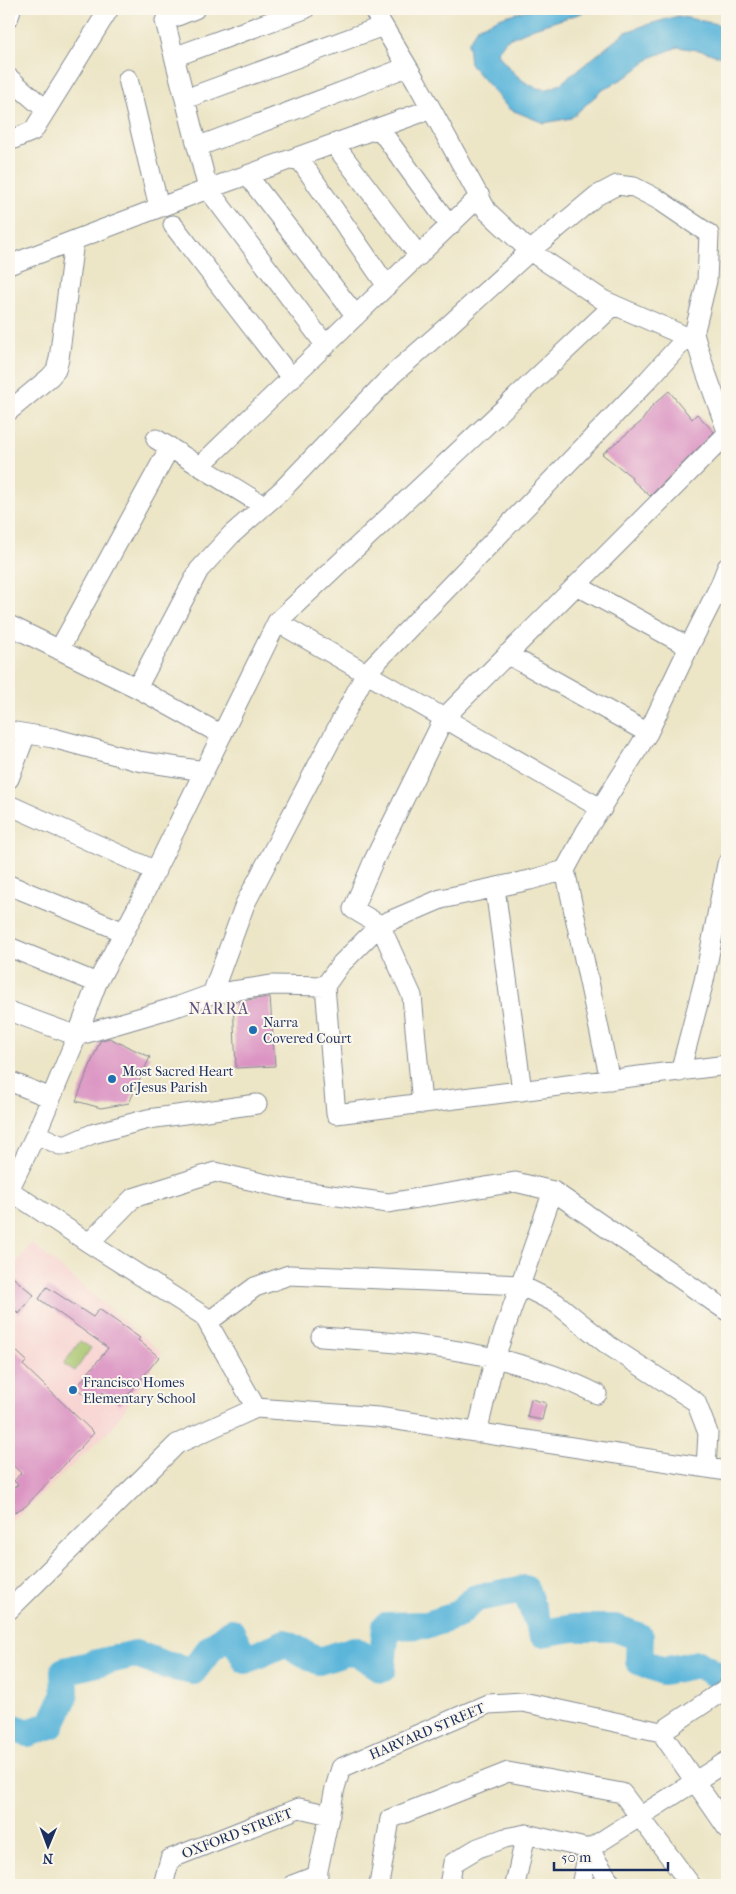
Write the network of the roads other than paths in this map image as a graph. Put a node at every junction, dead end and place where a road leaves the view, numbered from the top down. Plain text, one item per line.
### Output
1 (11, 9) edge
2 (109, 9) edge
3 (195, 9) edge
4 (305, 9) edge
5 (380, 15) edge
6 (9, 18) edge
7 (174, 57) junction
8 (407, 67) junction
9 (9, 78) edge
10 (128, 79) dead end
11 (185, 99) junction
12 (431, 109) junction
13 (46, 110) junction
14 (379, 128) junction
15 (9, 141) edge
16 (334, 144) junction
17 (197, 147) junction
18 (298, 157) junction
19 (247, 175) junction
20 (208, 189) junction
21 (480, 196) junction
22 (160, 207) junction
23 (173, 225) dead end
24 (450, 226) junction
25 (74, 241) junction
26 (530, 250) junction
27 (419, 256) junction
28 (9, 265) edge
29 (388, 286) junction
30 (614, 304) junction
31 (356, 316) junction
32 (691, 335) junction
33 (326, 346) junction
34 (292, 379) junction
35 (9, 411) edge
36 (727, 432) edge
37 (200, 466) junction
38 (264, 506) junction
39 (727, 567) edge
40 (576, 585) junction
41 (277, 622) junction
42 (9, 625) edge
43 (688, 647) junction
44 (59, 650) junction
45 (507, 654) junction
46 (366, 673) junction
47 (137, 688) junction
48 (444, 718) junction
49 (17, 733) edge
50 (648, 733) junction
51 (222, 735) junction
52 (204, 771) junction
53 (9, 779) edge
54 (9, 805) edge
55 (602, 809) junction
56 (727, 864) edge
57 (565, 870) junction
58 (156, 871) junction
59 (9, 885) edge
60 (495, 888) junction
61 (380, 925) junction
62 (124, 932) junction
63 (9, 947) edge
64 (97, 983) junction
65 (325, 986) junction
66 (212, 994) junction
67 (9, 1011) edge
68 (77, 1036) junction
69 (727, 1065) edge
70 (680, 1072) junction
71 (610, 1080) junction
72 (9, 1081) edge
73 (522, 1091) junction
74 (51, 1098) junction
75 (257, 1104) dead end
76 (422, 1104) junction
77 (36, 1134) junction
78 (9, 1190) edge
79 (553, 1191) junction
80 (89, 1243) junction
81 (520, 1285) junction
82 (727, 1311) edge
83 (208, 1322) junction
84 (322, 1338) dead end
85 (495, 1357) junction
86 (597, 1394) dead end
87 (256, 1408) junction
88 (477, 1433) junction
89 (706, 1468) junction
90 (727, 1471) edge
91 (9, 1610) edge
92 (727, 1688) edge
93 (661, 1732) junction
94 (727, 1761) edge
95 (696, 1782) junction
96 (330, 1816) junction
97 (640, 1818) junction
98 (727, 1828) edge
99 (526, 1834) junction
100 (589, 1849) junction
101 (317, 1880) edge
102 (163, 1885) edge
103 (292, 1885) edge
104 (379, 1885) edge
105 (449, 1885) edge
106 (516, 1885) edge
107 (581, 1885) edge
108 (612, 1885) edge
109 (692, 1885) edge

1 - 6 street
2 - 13 street
3 - 7 street
4 - 7 street
5 - 8 street
5 - 11 street
7 - 11 street
8 - 12 street
8 - 17 street
9 - 13 street
10 - 22 street
11 - 17 street
12 - 14 street
12 - 21 street
13 - 15 street
14 - 16 street
14 - 24 street
16 - 18 street
16 - 27 street
17 - 20 street
18 - 19 street
18 - 29 street
19 - 20 street
19 - 31 street
20 - 22 street
20 - 33 street
21 - 24 street
21 - 26 street
22 - 25 street
23 - 34 street
24 - 27 street
25 - 28 street
25 - 35 street
26 - 30 street
26 - 32 street
26 - 38 street
27 - 29 street
29 - 31 street
30 - 32 street
30 - 41 street
31 - 33 street
32 - 36 street
32 - 46 street
33 - 34 street
34 - 37 street
36 - 40 street
37 - 38 street
37 - 44 street
38 - 47 street
39 - 43 street
40 - 43 street
40 - 45 street
41 - 46 street
41 - 51 street
42 - 44 street
43 - 50 street
44 - 47 street
45 - 48 street
45 - 50 street
46 - 48 street
46 - 66 street
47 - 51 street
48 - 55 street
48 - 61 street
49 - 52 street
49 - 53 street
50 - 55 street
51 - 52 street
52 - 58 street
54 - 58 street
55 - 57 street
56 - 70 street
57 - 60 street
57 - 71 street
58 - 62 street
59 - 62 street
60 - 61 street
60 - 73 street
61 - 65 street
61 - 76 street
62 - 64 street
63 - 64 street
64 - 68 street
65 - 66 street
65 - 76 street
66 - 68 street
67 - 68 street
68 - 74 street
69 - 70 street
70 - 71 street
71 - 73 street
72 - 74 street
73 - 76 street
74 - 77 street
75 - 77 street
77 - 78 street
78 - 80 street
79 - 80 street
79 - 81 street
79 - 82 street
80 - 83 street
81 - 83 street
81 - 85 street
81 - 89 street
83 - 87 street
84 - 85 street
85 - 86 street
85 - 88 street
87 - 88 street
87 - 91 street
88 - 89 street
89 - 90 street
92 - 93 street
93 - 95 street
93 - 96 street, HARVARD STREET
94 - 95 street
95 - 97 street
95 - 98 street
96 - 101 street, HARVARD STREET
96 - 102 street, OXFORD STREET
97 - 100 street
97 - 104 street
97 - 109 street
99 - 100 street
99 - 105 street
99 - 106 street
100 - 107 street
100 - 108 street
101 - 103 street

